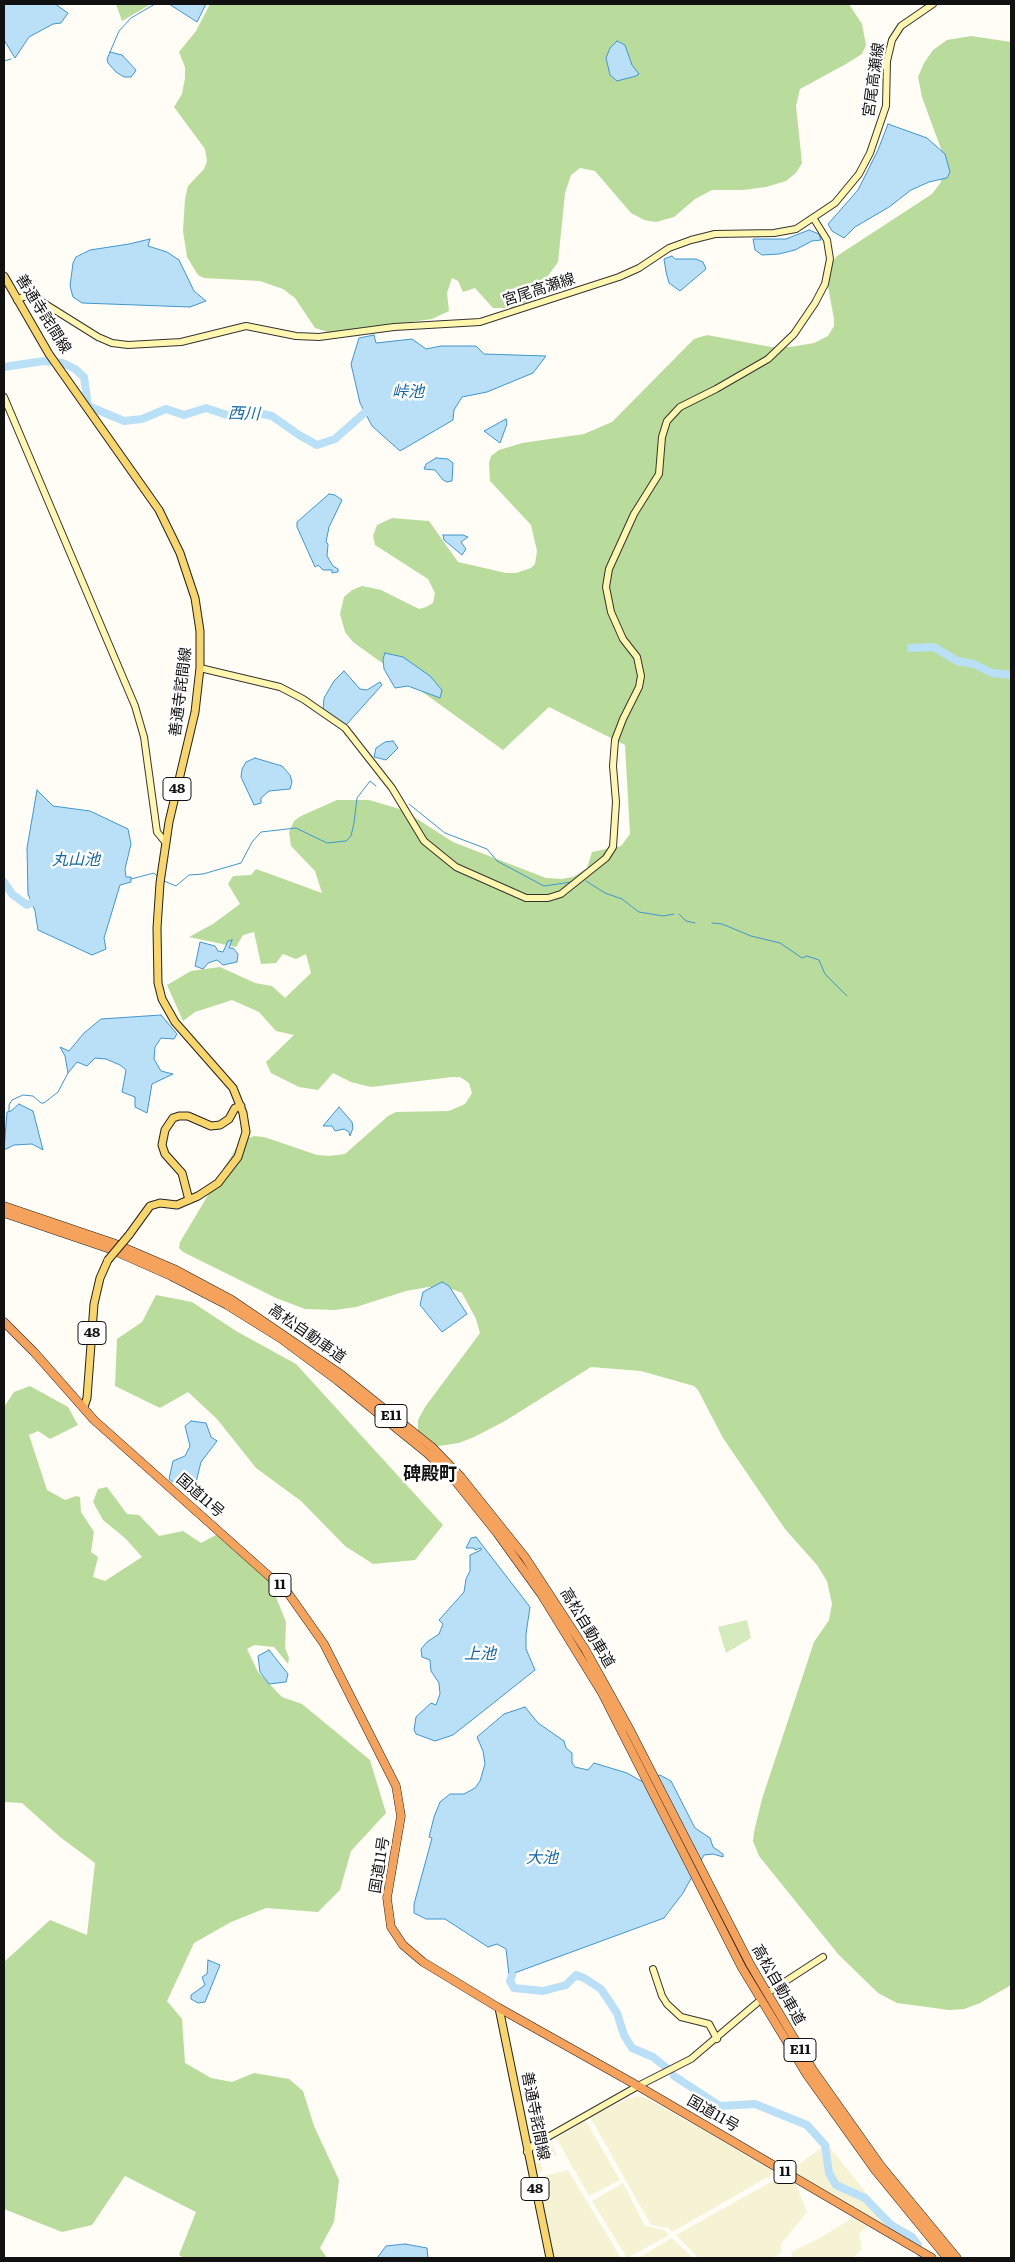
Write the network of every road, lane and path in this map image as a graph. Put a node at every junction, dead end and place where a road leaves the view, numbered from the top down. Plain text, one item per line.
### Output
1 (933, 4) edge
2 (814, 219) junction
3 (4, 276) edge
4 (16, 300) junction
5 (4, 397) edge
6 (200, 668) junction
7 (166, 843) junction
8 (241, 1106) junction
9 (189, 1200) junction
10 (4, 1206) edge
11 (4, 1213) edge
12 (4, 1322) edge
13 (84, 1407) junction
14 (648, 1773) junction
15 (823, 1956) dead end
16 (653, 1969) dead end
17 (770, 1992) dead end
18 (757, 2003) dead end
19 (499, 2008) junction
20 (717, 2039) junction
21 (638, 2086) junction
22 (527, 2152) junction
23 (912, 2211) junction
24 (550, 2258) edge
25 (932, 2258) edge
26 (948, 2258) edge
27 (957, 2258) edge

1 - 2 street, 宮尾高瀬線
2 - 4 street, 宮尾高瀬線
2 - 6 street
3 - 4 main road, 善通寺詫間線 / 48
4 - 6 main road, 善通寺詫間線 / 48
5 - 7 street
6 - 7 main road, 善通寺詫間線 / 48
7 - 8 main road, 善通寺詫間線 / 48
8 - 9 main road, 善通寺詫間線 / 48
8 - 9 main road
9 - 13 main road, 善通寺詫間線 / 48, bridge
10 - 14 highway, 高松自動車道 / E11
11 - 14 highway, 高松自動車道 / E11
12 - 13 highway, 国道11号 / 11
13 - 19 highway, 国道11号 / 11
14 - 23 highway, 高松自動車道 / E11
15 - 17 street
16 - 20 street
18 - 20 street
19 - 21 highway, 国道11号 / 11
19 - 22 main road, 善通寺詫間線 / 48
20 - 21 street
21 - 22 street
21 - 25 highway, 国道11号 / 11
22 - 24 main road, 善通寺詫間線 / 48
23 - 26 highway, 高松自動車道 / E11
23 - 27 highway, 高松自動車道 / E11

